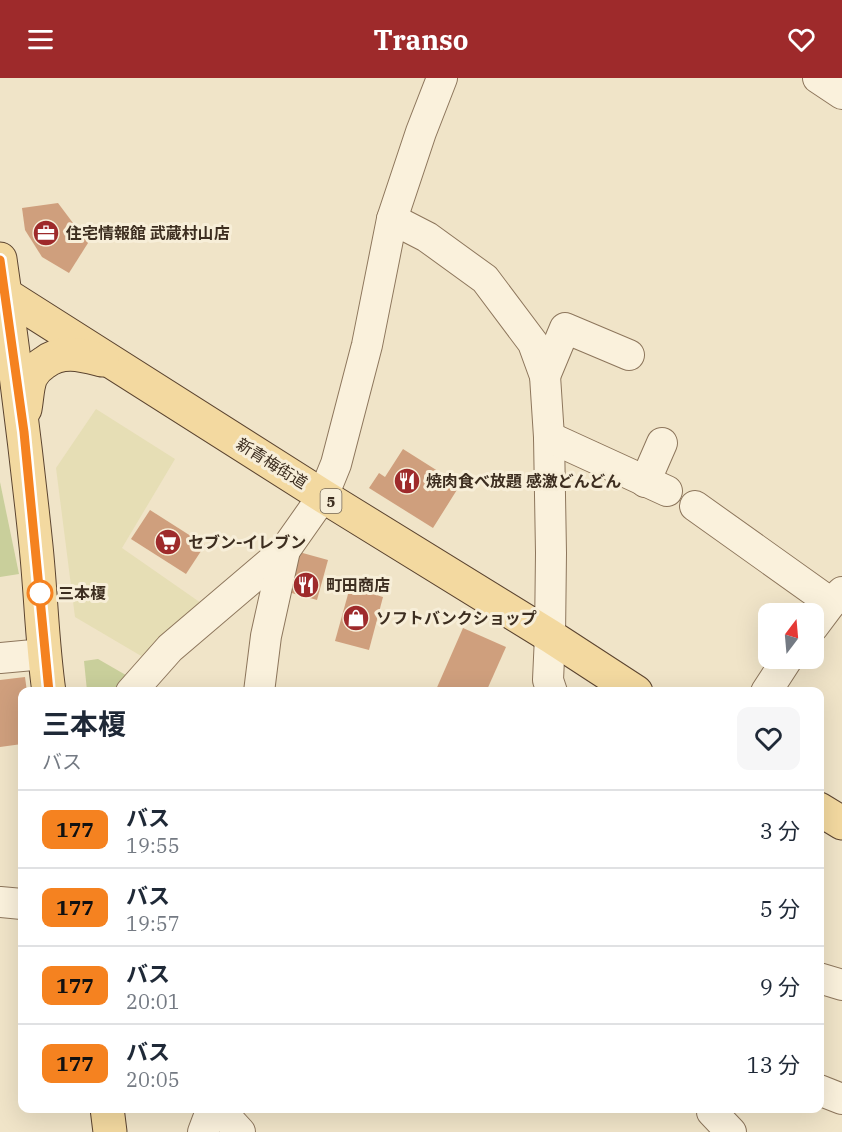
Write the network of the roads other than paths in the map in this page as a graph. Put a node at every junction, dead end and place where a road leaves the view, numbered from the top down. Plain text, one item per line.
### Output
1 (442, 78) edge
2 (818, 78) edge
3 (842, 94) edge
4 (392, 219) junction
5 (0, 260) edge
6 (3, 292) edge
7 (629, 355) dead end
8 (113, 362) junction
9 (545, 376) junction
10 (24, 432) junction
11 (549, 437) junction
12 (662, 443) dead end
13 (323, 496) junction
14 (695, 506) dead end
15 (285, 550) junction
16 (837, 597) edge
17 (824, 613) edge
18 (550, 636) junction
19 (44, 654) junction
20 (0, 658) edge
21 (781, 669) edge
22 (48, 687) edge
23 (135, 687) edge
24 (260, 687) edge
25 (550, 687) edge
26 (628, 687) edge
27 (769, 687) edge
28 (824, 812) edge
29 (842, 824) edge
30 (0, 902) edge
31 (18, 904) edge
32 (824, 980) edge
33 (842, 985) edge
34 (824, 1094) edge
35 (839, 1108) edge
36 (108, 1113) edge
37 (210, 1113) edge
38 (223, 1113) edge
39 (713, 1113) edge
40 (110, 1132) edge
41 (203, 1132) edge
42 (240, 1132) edge
43 (731, 1132) edge

1 - 4 street
2 - 3 street
4 - 9 street
4 - 13 street
5 - 6 main road
6 - 8 main road, 新青梅街道 / 5
6 - 10 main road
7 - 9 street
8 - 10 main road
8 - 13 main road, 新青梅街道 / 5
9 - 11 street
10 - 19 main road
11 - 12 street
11 - 18 street
13 - 15 street
13 - 18 main road, 新青梅街道 / 5
14 - 16 street
15 - 23 street
15 - 24 street
16 - 17 street
18 - 25 street
18 - 26 main road, 新青梅街道 / 5
19 - 20 street
19 - 22 main road
21 - 27 street
28 - 29 main road
30 - 31 street
32 - 33 street
34 - 35 street
36 - 40 main road
37 - 41 street
38 - 42 street
39 - 43 street

